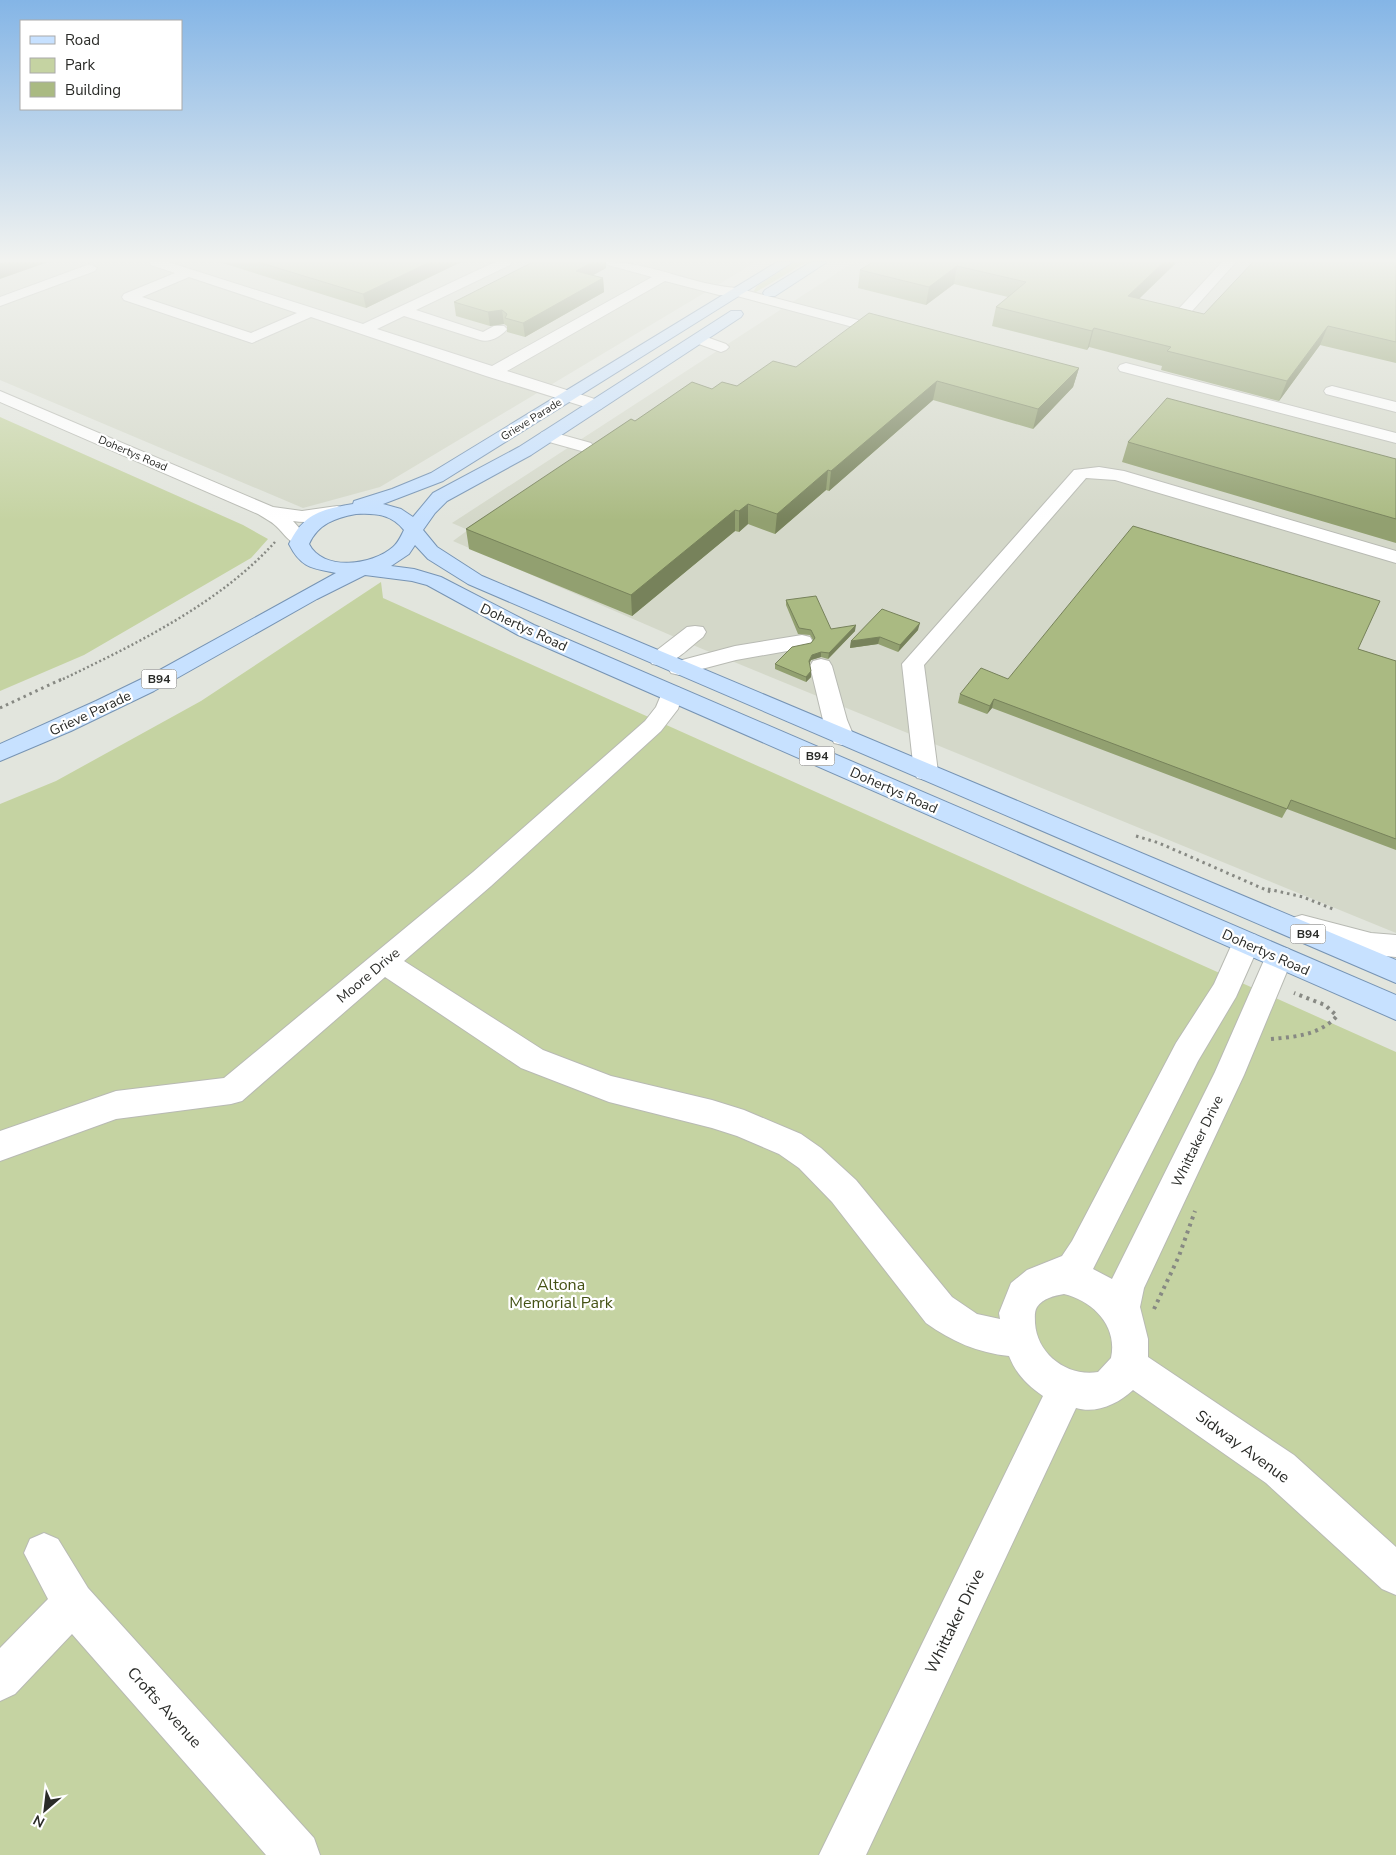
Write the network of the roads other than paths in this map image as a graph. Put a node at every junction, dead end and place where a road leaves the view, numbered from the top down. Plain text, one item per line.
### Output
1 (419, 349) edge
2 (535, 349) edge
3 (645, 349) edge
4 (683, 349) edge
5 (1126, 368) dead end
6 (492, 373) junction
7 (0, 396) edge
8 (568, 396) junction
9 (1328, 398) dead end
10 (595, 405) junction
11 (1394, 424) edge
12 (548, 436) junction
13 (585, 447) edge
14 (265, 510) junction
15 (340, 512) junction
16 (413, 531) junction
17 (299, 542) junction
18 (1396, 558) edge
19 (363, 568) junction
20 (696, 632) dead end
21 (802, 642) dead end
22 (821, 666) dead end
23 (670, 673) junction
24 (842, 736) junction
25 (0, 753) edge
26 (926, 772) junction
27 (1274, 919) junction
28 (1246, 943) junction
29 (1396, 946) edge
30 (1279, 958) junction
31 (384, 962) junction
32 (1396, 972) edge
33 (1396, 1008) edge
34 (1187, 1052) junction
35 (1229, 1075) junction
36 (0, 1146) edge
37 (1053, 1278) junction
38 (1140, 1321) junction
39 (1019, 1339) junction
40 (1128, 1365) junction
41 (1066, 1388) junction
42 (44, 1552) dead end
43 (1396, 1575) edge
44 (72, 1603) junction
45 (0, 1679) edge
46 (297, 1855) edge
47 (842, 1855) edge

1 - 6 street
2 - 6 street
3 - 8 main road, Grieve Parade
4 - 10 main road, Grieve Parade
5 - 11 street
6 - 8 street
7 - 14 street, Dohertys Road
8 - 10 street
8 - 15 main road, Grieve Parade
9 - 11 street
10 - 12 main road, Grieve Parade
12 - 13 street
12 - 16 main road, Grieve Parade
14 - 15 street, Dohertys Road
14 - 17 street, Dohertys Road
15 - 16 main road, B94
15 - 17 main road, B94
16 - 19 main road, Grieve Parade
16 - 23 main road, Dohertys Road / B94
17 - 19 main road, Dohertys Road
18 - 26 street
19 - 23 main road, Dohertys Road / B94
19 - 25 main road, Grieve Parade / B94
20 - 23 street
21 - 23 street
22 - 24 street
23 - 24 main road, Dohertys Road / B94
23 - 28 main road, Dohertys Road / B94
23 - 31 street, Moore Drive
24 - 26 main road, Dohertys Road / B94
26 - 27 main road, Dohertys Road / B94
27 - 28 main road
27 - 29 street
27 - 30 main road
27 - 32 main road, Dohertys Road / B94
28 - 30 main road, Dohertys Road / B94
28 - 34 street
30 - 33 main road, Dohertys Road / B94
30 - 35 street, Whittaker Drive
31 - 36 street, Moore Drive
31 - 39 street
34 - 35 street
34 - 37 street
35 - 38 street, Whittaker Drive
37 - 38 street
37 - 39 street
38 - 40 street
39 - 41 street
40 - 41 street
40 - 43 street, Sidway Avenue
41 - 47 street, Whittaker Drive
42 - 44 street, Crofts Avenue
44 - 45 street
44 - 46 street, Crofts Avenue

